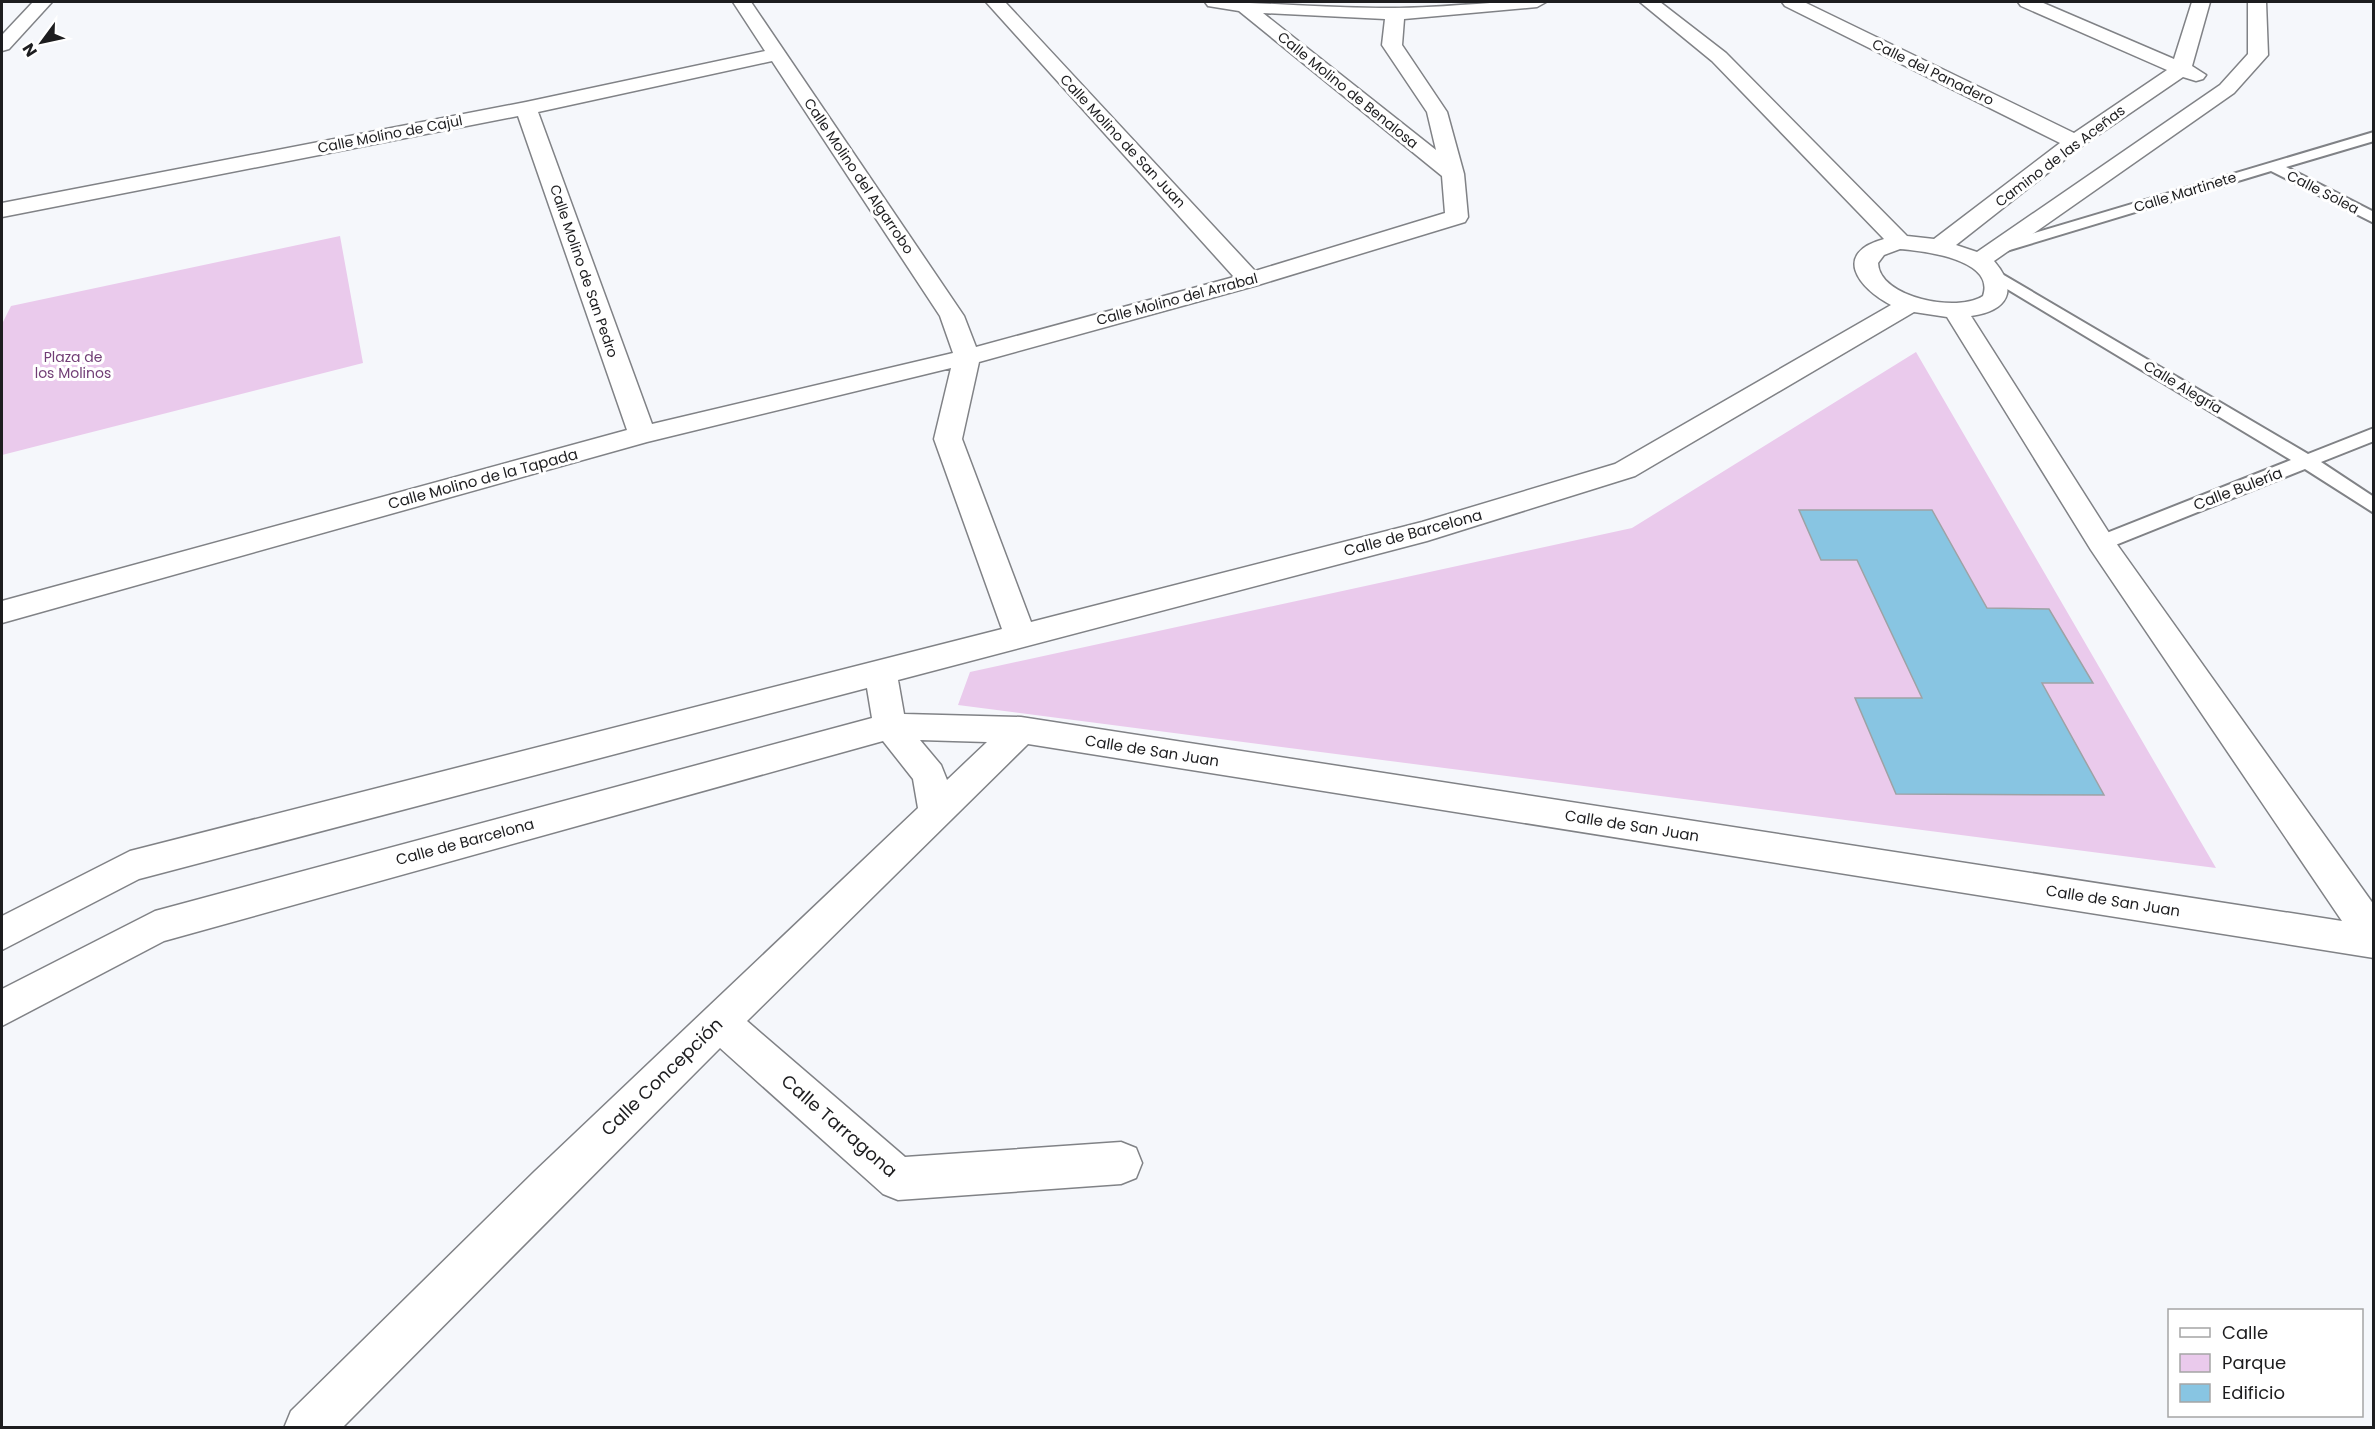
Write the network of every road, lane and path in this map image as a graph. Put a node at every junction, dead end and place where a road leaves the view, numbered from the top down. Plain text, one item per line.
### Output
1 (44, 2) edge
2 (742, 2) edge
3 (995, 2) edge
4 (1214, 2) edge
5 (1537, 2) edge
6 (1649, 2) edge
7 (1791, 2) edge
8 (2027, 2) edge
9 (2201, 2) edge
10 (2257, 2) edge
11 (1244, 6) junction
12 (1395, 14) junction
13 (2, 45) edge
14 (779, 54) junction
15 (2181, 69) junction
16 (2227, 88) junction
17 (526, 108) junction
18 (2373, 136) edge
19 (2075, 142) junction
20 (2272, 166) junction
21 (1453, 174) junction
22 (2, 210) edge
23 (2373, 218) edge
24 (1900, 242) junction
25 (1940, 246) junction
26 (1988, 261) junction
27 (1250, 279) junction
28 (1910, 304) junction
29 (1955, 311) junction
30 (967, 357) junction
31 (2373, 434) edge
32 (642, 435) junction
33 (2308, 462) junction
34 (2373, 507) edge
35 (2101, 543) junction
36 (2, 612) edge
37 (1020, 635) junction
38 (880, 671) junction
39 (890, 726) junction
40 (1021, 730) junction
41 (936, 812) junction
42 (2, 934) edge
43 (2373, 936) edge
44 (2373, 942) edge
45 (2, 1008) edge
46 (720, 1022) junction
47 (1121, 1163) dead end
48 (308, 1428) edge

1 - 13 street
2 - 14 street, Calle Molino del Algarrobo
3 - 27 street, Calle Molino de San Juan
4 - 11 street
5 - 12 street
6 - 24 street
7 - 19 street, Calle del Panadero
8 - 15 street
9 - 15 street
10 - 16 street
11 - 12 street
11 - 21 street, Calle Molino de Benalosa
12 - 21 street, Calle Molino del Arrabal
14 - 17 street, Calle Molino de Cajul
14 - 30 street, Calle Molino del Algarrobo
15 - 16 street
15 - 19 street, Camino de las Aceñas
16 - 26 street
17 - 22 street, Calle Molino de Cajul
17 - 32 street, Calle Molino de San Pedro
18 - 20 lane, Calle Martinete
19 - 25 street, Camino de las Aceñas
20 - 23 lane, Calle Solea
20 - 26 lane, Calle Martinete
21 - 27 street, Calle Molino del Arrabal
24 - 25 street
24 - 28 street
25 - 26 street
26 - 29 street
26 - 33 lane, Calle Alegría
27 - 30 street, Calle Molino del Arrabal
28 - 29 street
28 - 37 street, Calle de Barcelona
29 - 35 street
30 - 32 street, Calle Molino de la Tapada
30 - 37 street
31 - 33 lane, Calle Bulería
32 - 36 street, Calle Molino de la Tapada
33 - 34 lane, Calle Alegría
33 - 35 lane, Calle Bulería
35 - 43 street
37 - 38 street, Calle de Barcelona
38 - 39 street
38 - 42 street, Calle de Barcelona
39 - 40 street, Calle de San Juan
39 - 41 street
39 - 45 street, Calle de Barcelona
40 - 41 street, Calle Concepción
40 - 44 street, Calle de San Juan
41 - 46 street, Calle Concepción
46 - 47 street, Calle Tarragona
46 - 48 street, Calle Concepción

